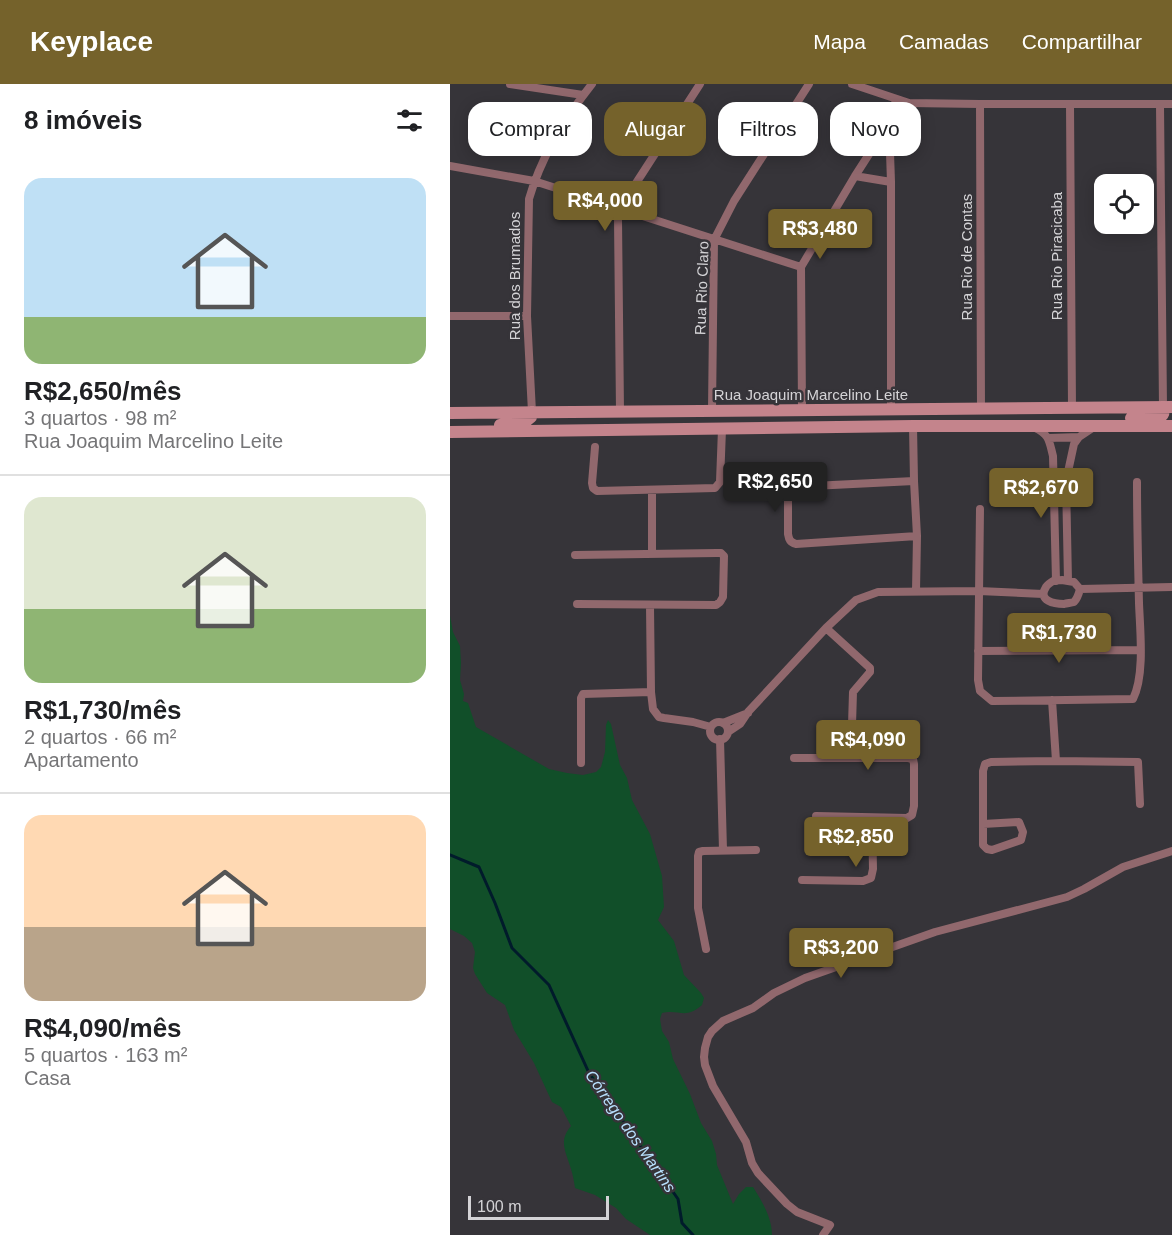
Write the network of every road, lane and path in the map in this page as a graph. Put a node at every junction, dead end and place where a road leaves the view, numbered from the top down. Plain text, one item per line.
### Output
1 (510, 84) edge
2 (592, 84) edge
3 (700, 84) edge
4 (809, 84) edge
5 (852, 84) edge
6 (583, 96) junction
7 (896, 100) joint
8 (980, 104) junction
9 (1070, 104) junction
10 (1172, 104) edge
11 (1160, 105) junction
12 (868, 156) edge
13 (890, 156) edge
14 (450, 166) edge
15 (855, 176) junction
16 (534, 181) junction
17 (891, 182) junction
18 (620, 208) junction
19 (714, 240) junction
20 (801, 267) junction
21 (450, 316) edge
22 (527, 316) junction
23 (1168, 407) edge
24 (1072, 408) junction
25 (981, 409) junction
26 (1052, 409) junction
27 (712, 410) junction
28 (761, 410) junction
29 (802, 410) junction
30 (891, 410) junction
31 (620, 411) junction
32 (735, 411) junction
33 (532, 412) junction
34 (450, 413) edge
35 (1029, 425) junction
36 (913, 426) junction
37 (971, 426) junction
38 (1096, 426) junction
39 (1172, 426) edge
40 (728, 429) junction
41 (761, 429) junction
42 (450, 432) edge
43 (472, 432) junction
44 (1079, 437) junction
45 (1049, 438) junction
46 (595, 447) dead end
47 (914, 481) junction
48 (1137, 482) dead end
49 (652, 490) junction
50 (980, 509) dead end
51 (917, 536) junction
52 (652, 554) junction
53 (575, 555) dead end
54 (1056, 580) junction
55 (1068, 581) junction
56 (1172, 587) edge
57 (1080, 589) junction
58 (1139, 589) junction
59 (916, 591) junction
60 (979, 591) junction
61 (1043, 594) junction
62 (577, 604) dead end
63 (650, 606) junction
64 (826, 628) junction
65 (1140, 650) junction
66 (978, 651) junction
67 (651, 692) junction
68 (1052, 700) junction
69 (748, 712) junction
70 (723, 723) junction
71 (711, 730) junction
72 (728, 732) junction
73 (720, 739) junction
74 (794, 758) dead end
75 (851, 758) junction
76 (1056, 761) junction
77 (581, 763) dead end
78 (1140, 804) dead end
79 (816, 816) dead end
80 (872, 818) junction
81 (983, 824) junction
82 (723, 850) junction
83 (756, 850) dead end
84 (1172, 851) edge
85 (802, 880) dead end
86 (706, 949) dead end
87 (822, 1235) edge

1 - 6 street
2 - 6 street, Rua dos Brumados
3 - 18 street
4 - 19 street, Rua Rio Claro
5 - 7 street
6 - 16 street, Rua dos Brumados
7 - 8 street
8 - 9 street
8 - 25 street, Rua Rio de Contas
9 - 11 street
9 - 24 street, Rua Rio Piracicaba
10 - 11 street
11 - 23 street
12 - 15 street
13 - 17 street
14 - 16 street
15 - 17 street
15 - 20 street
16 - 18 street
16 - 22 street, Rua dos Brumados
17 - 30 street
18 - 19 street
18 - 31 street
19 - 20 street
19 - 27 street, Rua Rio Claro
20 - 29 street
21 - 22 street
22 - 33 street, Rua dos Brumados
23 - 24 main road, Rua Joaquim Marcelino Leite
23 - 38 main road
24 - 26 main road, Rua Joaquim Marcelino Leite
25 - 26 main road, Rua Joaquim Marcelino Leite
25 - 30 main road, Rua Joaquim Marcelino Leite
26 - 37 main road
27 - 31 main road, Rua Joaquim Marcelino Leite
27 - 32 main road, Rua Joaquim Marcelino Leite
28 - 29 main road, Rua Joaquim Marcelino Leite
28 - 32 main road, Rua Joaquim Marcelino Leite
28 - 41 main road
29 - 30 main road, Rua Joaquim Marcelino Leite
31 - 33 main road, Rua Joaquim Marcelino Leite
32 - 40 main road
33 - 34 main road, Rua Joaquim Marcelino Leite
33 - 43 main road
35 - 37 main road, Rua Joaquim Marcelino Leite
35 - 38 main road, Rua Joaquim Marcelino Leite
35 - 45 street
36 - 37 main road, Rua Joaquim Marcelino Leite
36 - 41 main road, Rua Joaquim Marcelino Leite
36 - 47 street
38 - 39 main road, Rua Joaquim Marcelino Leite
38 - 44 street
40 - 41 main road, Rua Joaquim Marcelino Leite
40 - 43 main road, Rua Joaquim Marcelino Leite
40 - 49 street
42 - 43 main road, Rua Joaquim Marcelino Leite
44 - 45 street
44 - 55 street
45 - 54 street
46 - 49 street
47 - 51 street
47 - 51 street
48 - 58 street
49 - 52 street
50 - 60 street
51 - 59 street
52 - 53 street
52 - 63 street
54 - 55 street
54 - 61 street
55 - 57 street
56 - 58 street
57 - 58 street
57 - 61 street
58 - 65 street
59 - 60 street
59 - 64 street
60 - 61 street
60 - 66 street
62 - 63 street
63 - 67 street
64 - 69 street
64 - 75 street
65 - 66 street
65 - 68 street
66 - 68 street
67 - 71 street
67 - 77 street
68 - 76 street
69 - 70 street
69 - 72 street
70 - 71 street
70 - 72 street
71 - 73 street
72 - 73 street
73 - 82 street
74 - 75 street
75 - 80 street
76 - 78 street
76 - 81 street
79 - 80 street
80 - 85 street
81 - 81 street
82 - 83 street
82 - 86 street
84 - 87 street

